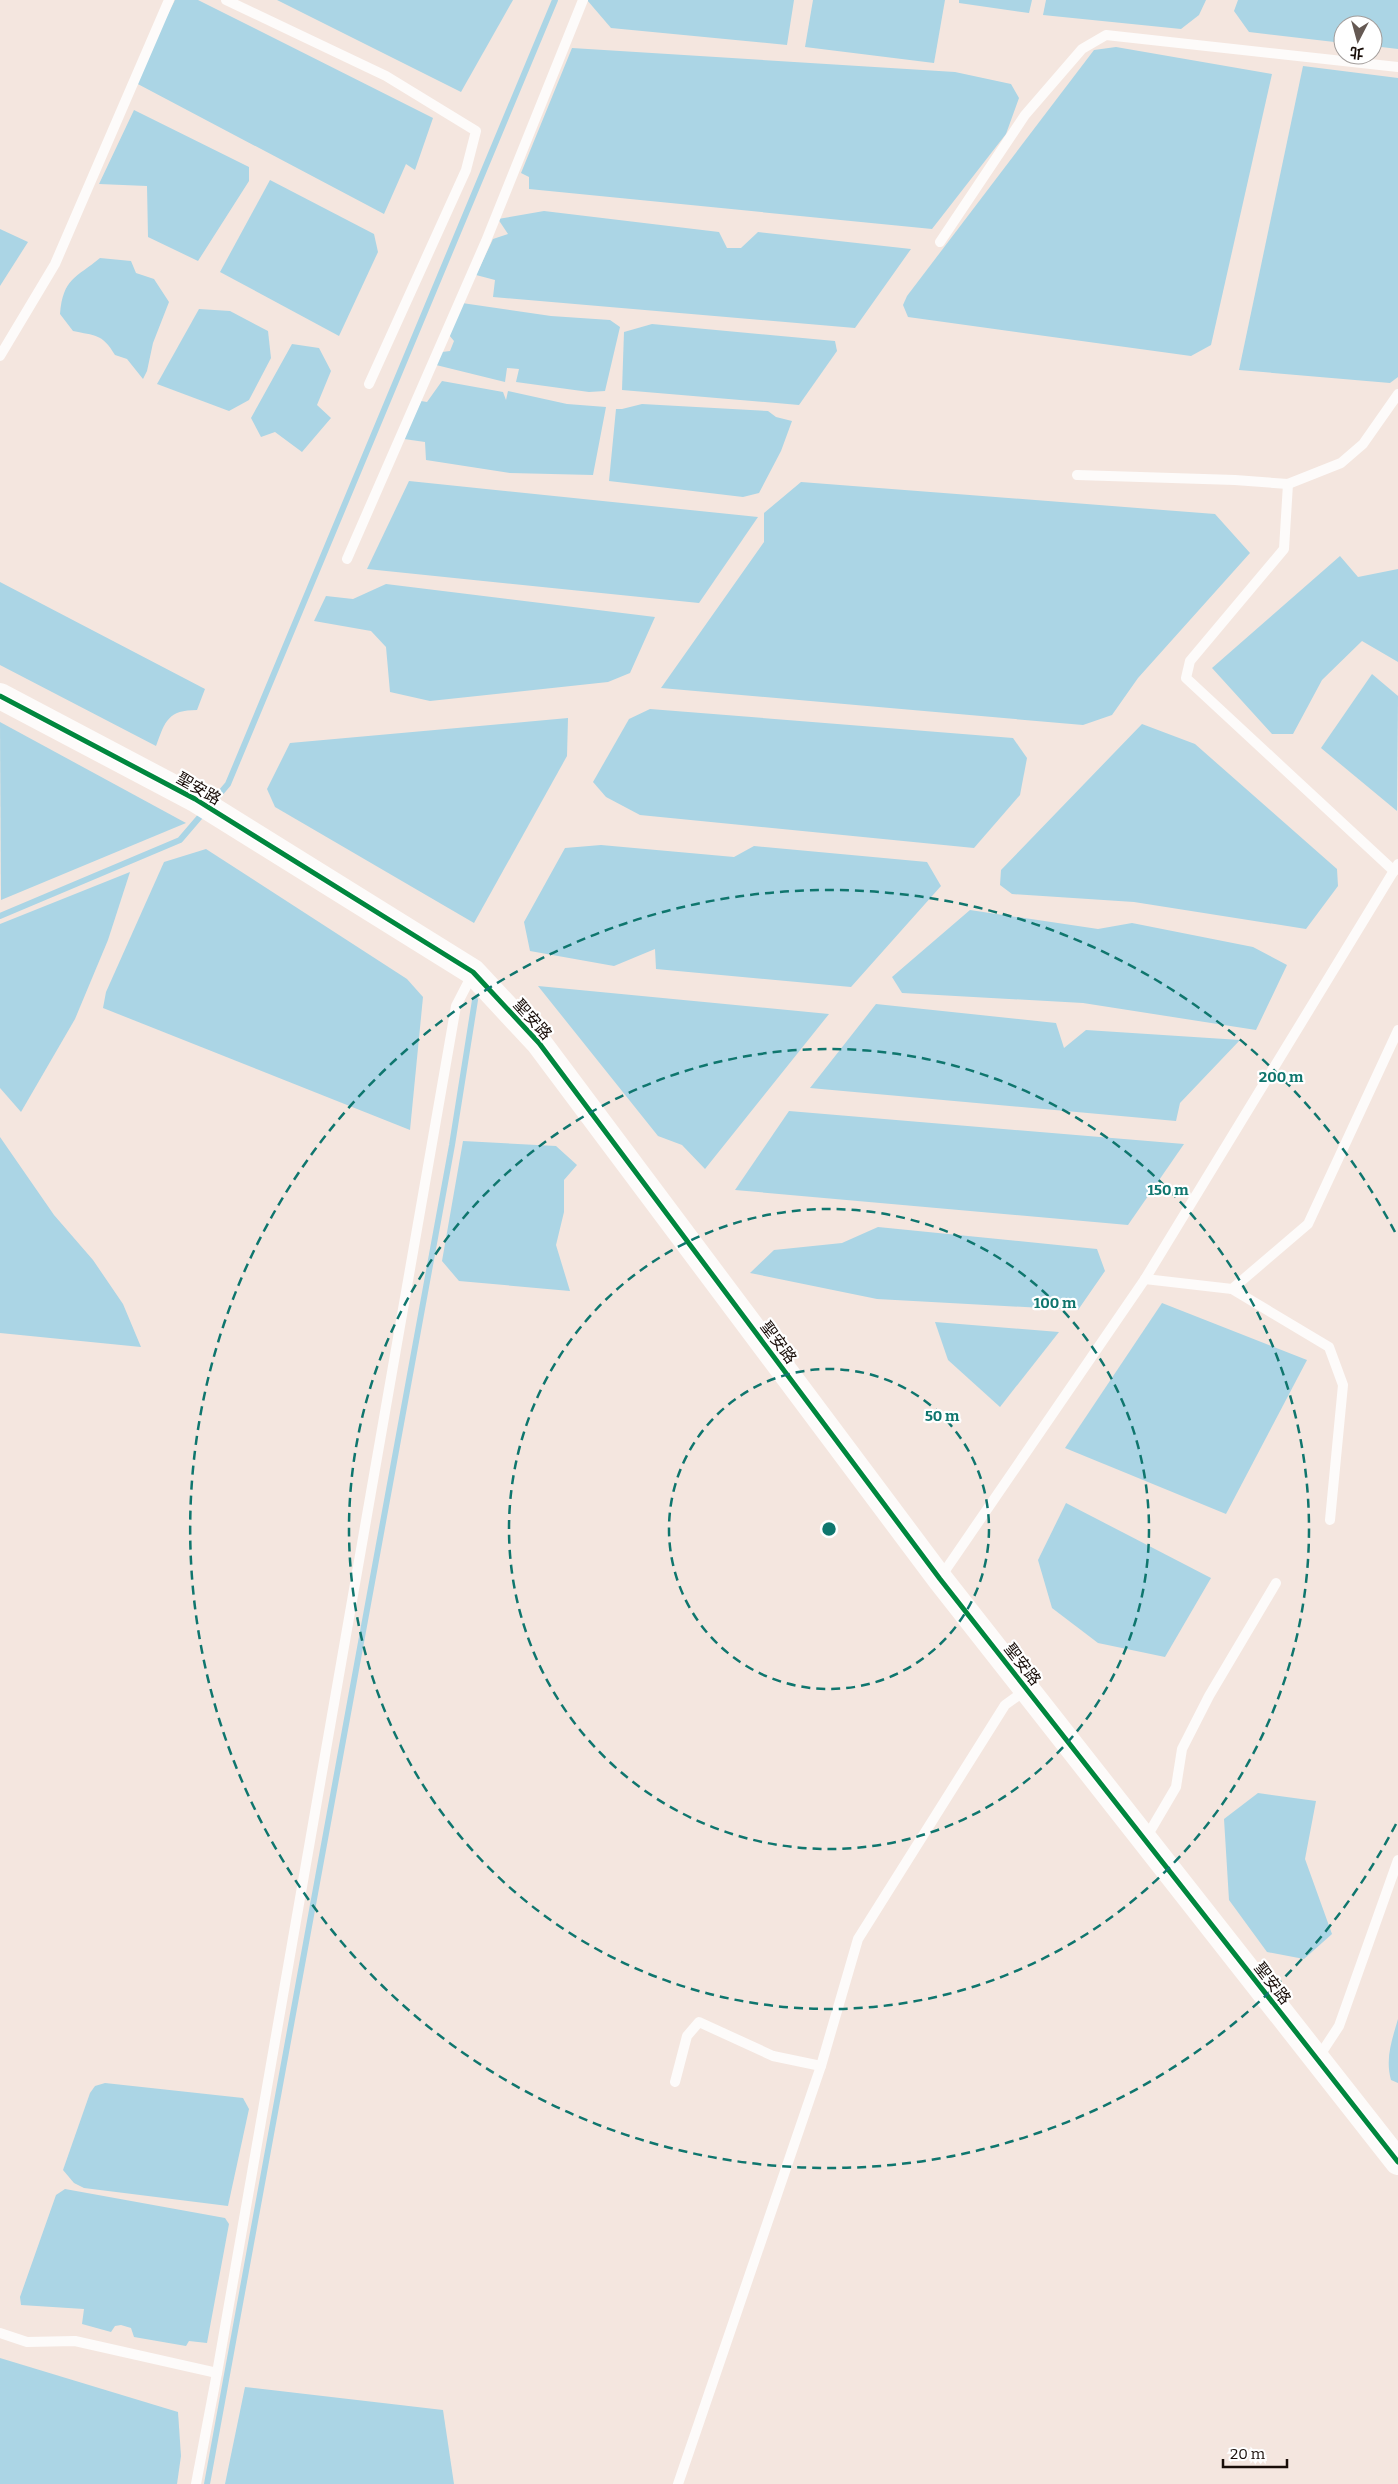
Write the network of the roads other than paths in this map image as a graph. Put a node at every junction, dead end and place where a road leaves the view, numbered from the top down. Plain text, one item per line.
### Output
1 (169, 0) edge
2 (226, 0) edge
3 (583, 0) edge
4 (1398, 67) edge
5 (940, 242) dead end
6 (0, 356) edge
7 (369, 384) dead end
8 (1398, 394) edge
9 (1077, 475) dead end
10 (1288, 484) junction
11 (347, 559) dead end
12 (0, 696) edge
13 (1396, 867) edge
14 (473, 972) junction
15 (1398, 1030) edge
16 (1145, 1279) junction
17 (1232, 1289) junction
18 (1330, 1520) dead end
19 (940, 1579) junction
20 (1276, 1583) dead end
21 (1027, 1689) junction
22 (1144, 1840) junction
23 (1398, 1860) edge
24 (1317, 2060) junction
25 (821, 2066) junction
26 (675, 2082) dead end
27 (1398, 2162) edge
28 (0, 2332) edge
29 (217, 2373) junction
30 (196, 2484) edge
31 (678, 2484) edge

1 - 6 lane
2 - 7 lane
3 - 11 lane
4 - 5 lane
8 - 10 lane
9 - 10 lane
10 - 13 lane
12 - 14 street, 聖安路
13 - 16 lane
14 - 19 street, 聖安路
14 - 29 lane
15 - 17 lane
16 - 17 lane
16 - 19 lane
17 - 18 lane
19 - 21 street, 聖安路
20 - 22 lane
21 - 22 street, 聖安路
21 - 25 lane
22 - 24 street, 聖安路
23 - 24 lane
24 - 27 street, 聖安路
25 - 26 lane
25 - 31 lane
28 - 29 lane
29 - 30 lane

